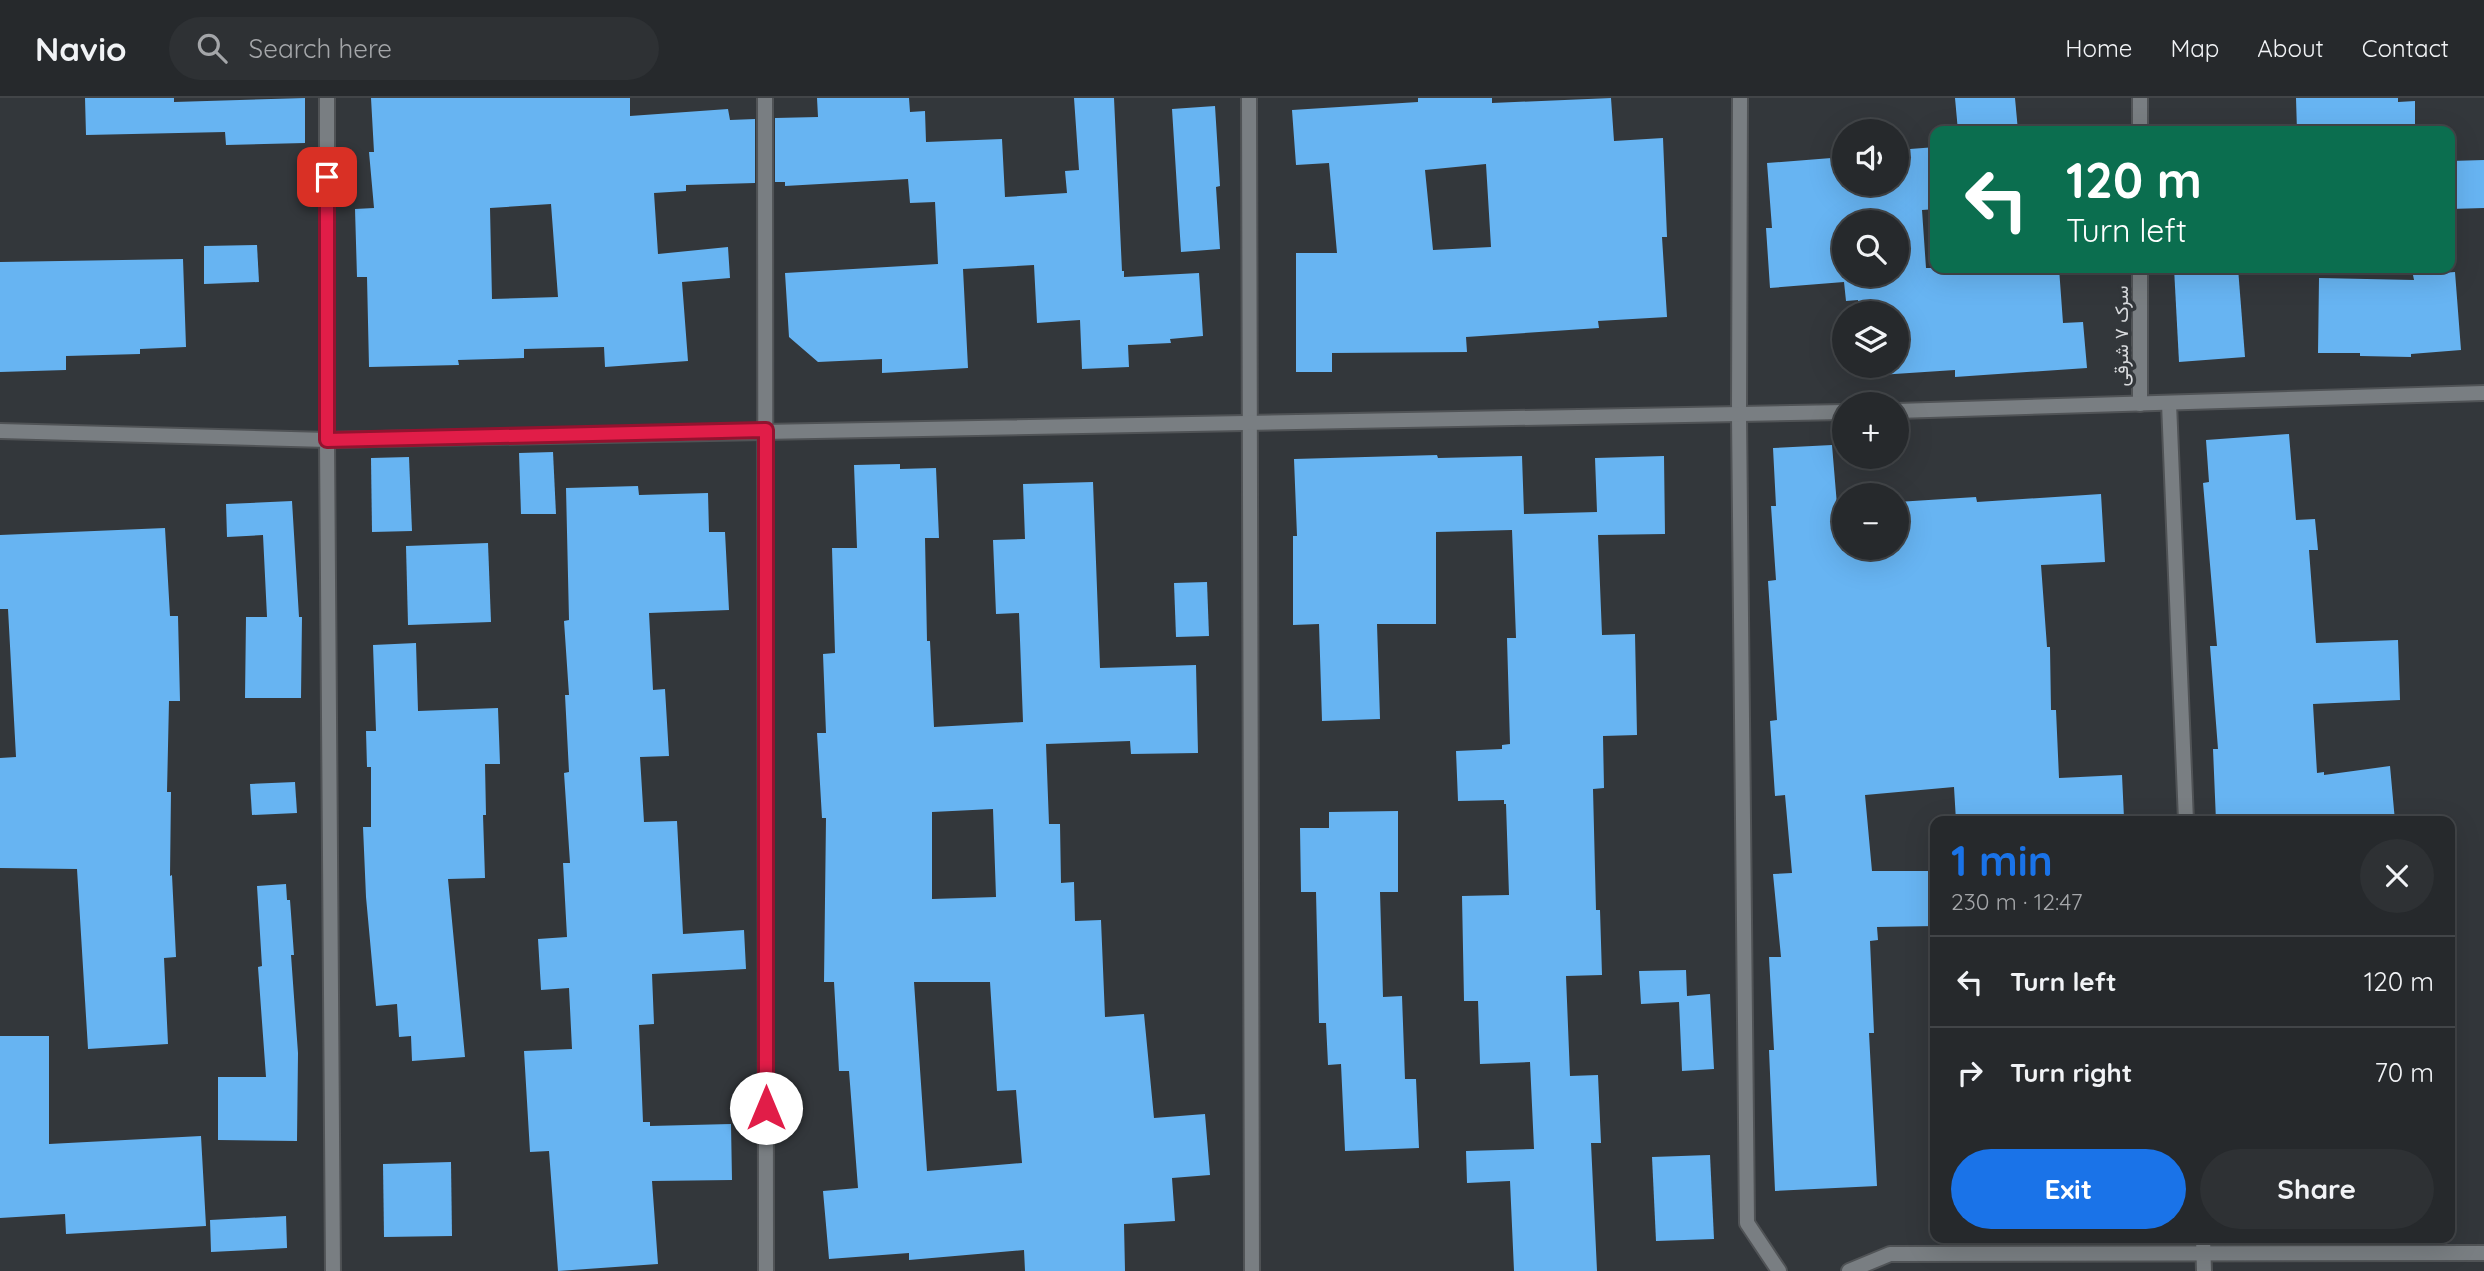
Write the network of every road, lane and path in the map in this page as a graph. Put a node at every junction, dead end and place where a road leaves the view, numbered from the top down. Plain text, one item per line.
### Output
1 (327, 98) edge
2 (765, 98) edge
3 (1249, 98) edge
4 (1740, 98) edge
5 (2140, 98) edge
6 (2140, 126) edge
7 (2140, 273) edge
8 (2484, 393) edge
9 (2169, 403) junction
10 (2140, 404) junction
11 (1909, 411) edge
12 (1832, 412) edge
13 (1739, 415) junction
14 (1249, 424) junction
15 (766, 430) junction
16 (0, 431) edge
17 (327, 440) junction
18 (2186, 816) edge
19 (2203, 1243) edge
20 (2484, 1253) edge
21 (2203, 1255) junction
22 (333, 1271) edge
23 (766, 1271) edge
24 (1252, 1271) edge
25 (1779, 1271) edge
26 (1849, 1271) edge
27 (2204, 1271) edge

1 - 17 street
2 - 15 street
3 - 14 street
4 - 13 street
5 - 6 street
7 - 10 street, سرک ۷ شرقی
8 - 9 street
9 - 10 street
9 - 18 street
10 - 11 street
12 - 13 street
13 - 14 street
13 - 25 street
14 - 15 street
14 - 24 street
15 - 17 street
15 - 23 street
16 - 17 street
17 - 22 street
19 - 21 street
20 - 21 street
21 - 26 street
21 - 27 street

